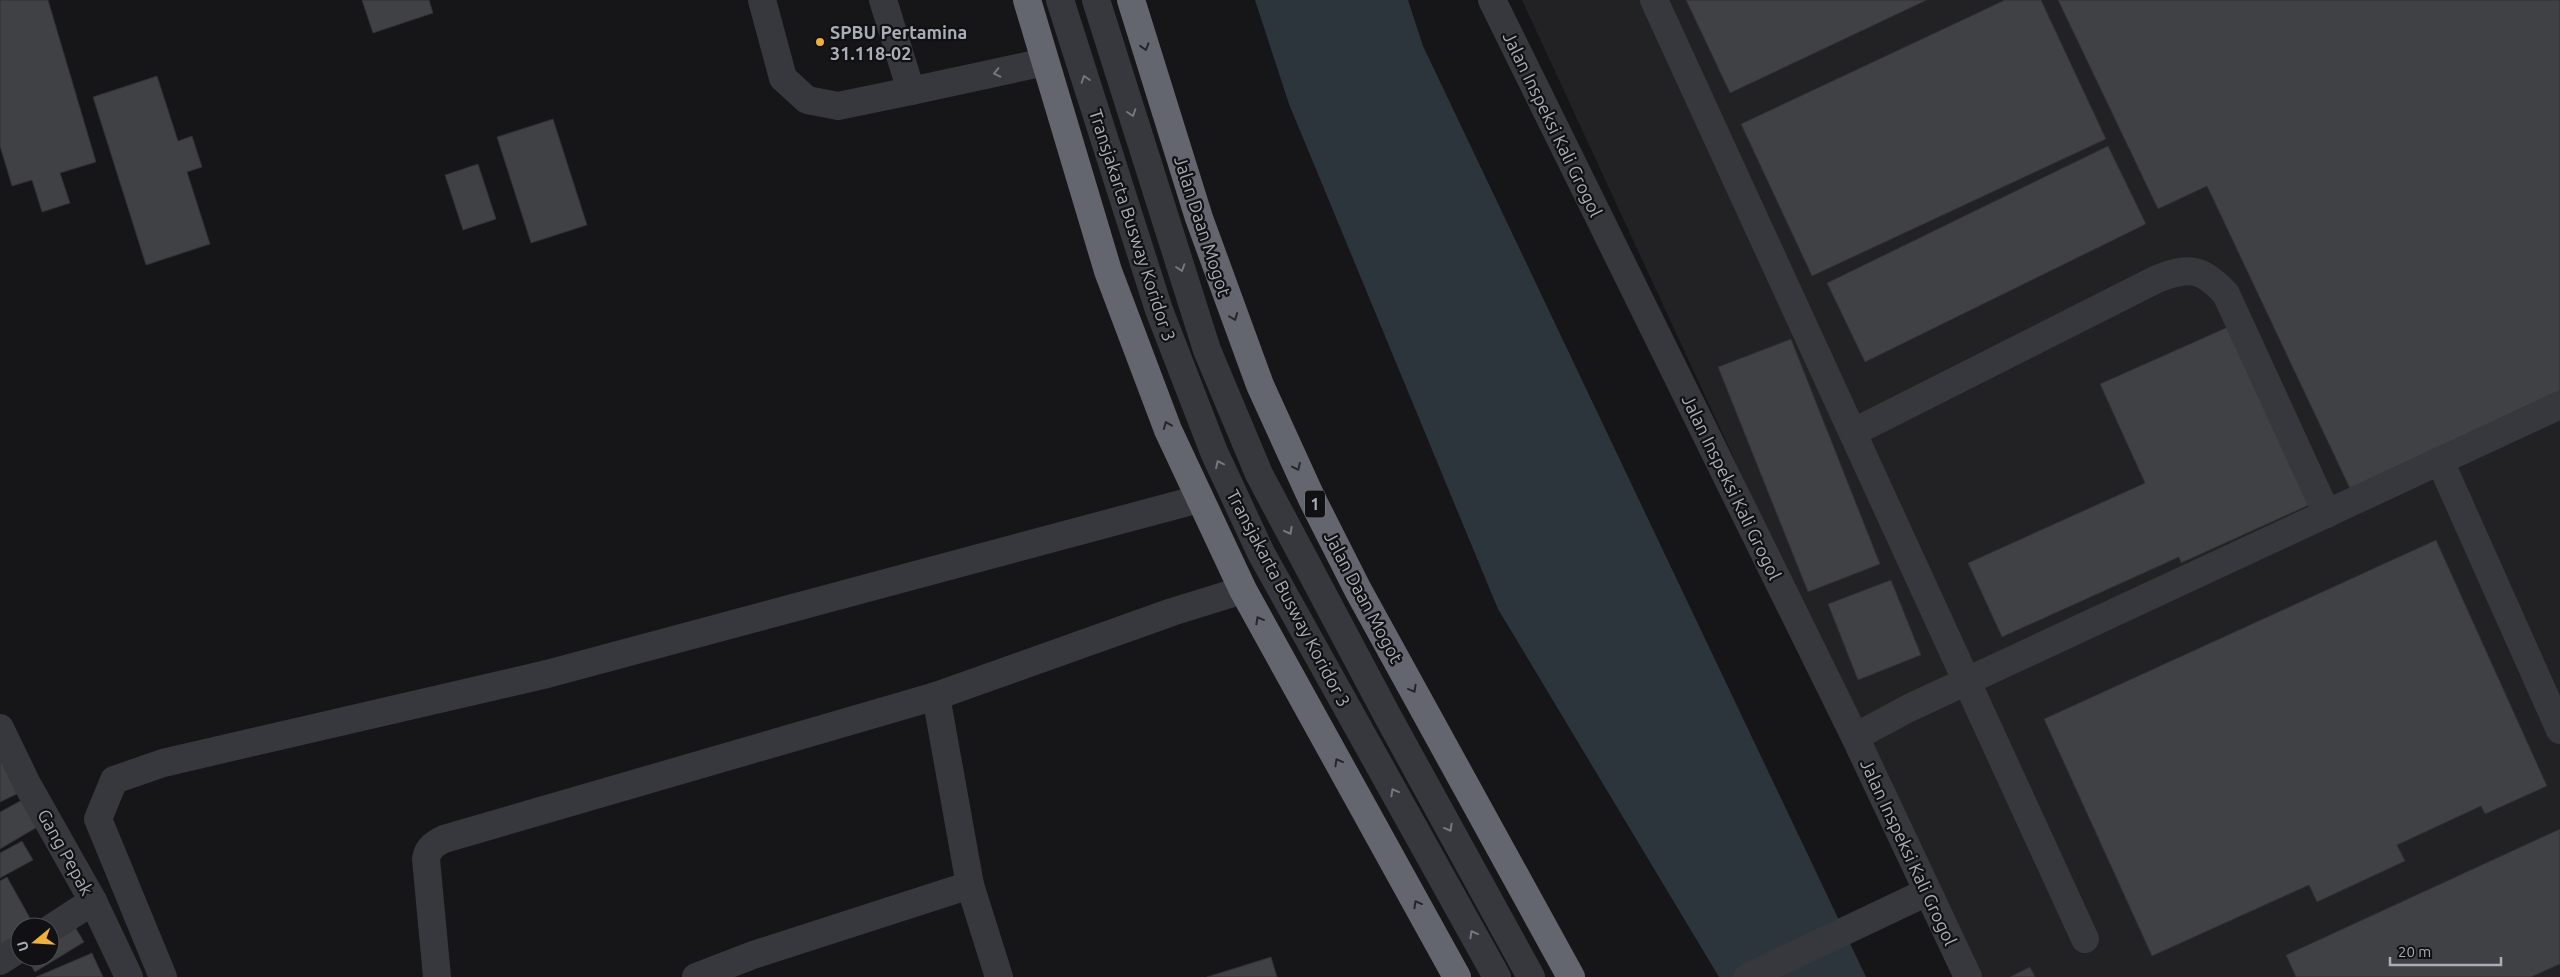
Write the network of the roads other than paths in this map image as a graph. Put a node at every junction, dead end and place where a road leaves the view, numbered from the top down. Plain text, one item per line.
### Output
1 (762, 0) edge
2 (883, 0) edge
3 (1027, 0) edge
4 (1060, 0) edge
5 (1096, 0) edge
6 (1131, 0) edge
7 (1492, 0) edge
8 (1654, 0) edge
9 (1045, 62) junction
10 (911, 91) junction
11 (2560, 405) edge
12 (1854, 432) junction
13 (2440, 462) junction
14 (1200, 500) junction
15 (2327, 514) junction
16 (1243, 590) junction
17 (1966, 681) junction
18 (936, 696) junction
19 (0, 728) edge
20 (2560, 730) edge
21 (1856, 737) junction
22 (970, 885) junction
23 (1918, 896) junction
24 (93, 901) junction
25 (60, 922) edge
26 (2085, 939) dead end
27 (129, 977) edge
28 (163, 977) edge
29 (437, 977) edge
30 (696, 977) edge
31 (999, 977) edge
32 (1457, 977) edge
33 (1497, 977) edge
34 (1531, 977) edge
35 (1571, 977) edge
36 (1748, 977) edge
37 (1968, 977) edge

1 - 10 street
2 - 10 street
3 - 9 highway
33 -> 4 street, Transjakarta Busway Koridor 3
5 -> 34 street, Transjakarta Busway Koridor 3
6 -> 35 highway, Jalan Daan Mogot / 1
7 - 21 street, Jalan Inspeksi Kali Grogol
8 - 12 street
9 -> 10 street
14 -> 9 highway
11 - 13 street
12 - 15 street
12 - 17 street
13 - 15 street
13 - 20 street
14 - 16 highway
14 - 28 street
15 - 17 street
16 - 18 street
32 -> 16 highway
17 - 21 street
17 - 26 street
18 - 22 street
18 - 29 street
19 - 24 street, Gang Pepak
21 - 23 street, Jalan Inspeksi Kali Grogol
22 - 30 street
22 - 31 street
23 - 36 street
23 - 37 street, Jalan Inspeksi Kali Grogol
24 - 25 street
24 - 27 street, Gang Pepak

